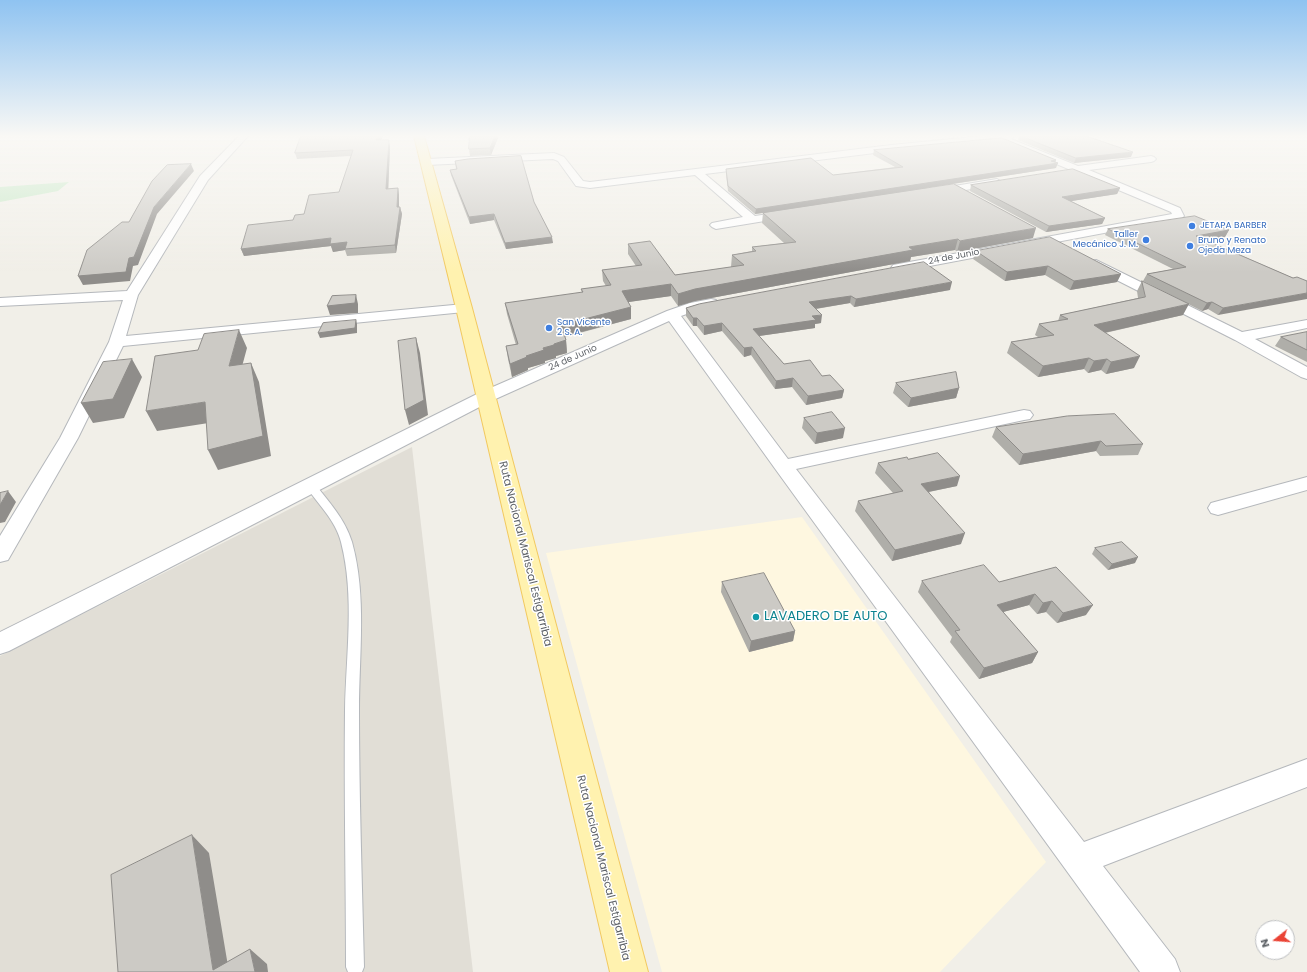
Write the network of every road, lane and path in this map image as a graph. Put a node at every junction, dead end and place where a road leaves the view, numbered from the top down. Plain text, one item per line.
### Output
1 (202, 181) edge
2 (432, 181) edge
3 (578, 181) edge
4 (623, 181) edge
5 (708, 181) edge
6 (1000, 181) edge
7 (1107, 181) edge
8 (954, 189) junction
9 (923, 194) edge
10 (974, 200) edge
11 (799, 212) edge
12 (752, 219) junction
13 (716, 225) dead end
14 (1028, 229) edge
15 (1048, 240) junction
16 (1069, 251) edge
17 (1083, 258) edge
18 (883, 271) edge
19 (131, 295) junction
20 (727, 300) edge
21 (0, 302) edge
22 (464, 308) junction
23 (672, 314) junction
24 (1307, 324) edge
25 (1240, 337) junction
26 (117, 342) junction
27 (1307, 374) edge
28 (485, 397) junction
29 (1024, 415) dead end
30 (783, 466) junction
31 (1307, 483) edge
32 (311, 486) junction
33 (1218, 508) dead end
34 (0, 554) edge
35 (0, 644) edge
36 (1307, 773) edge
37 (1078, 860) junction
38 (355, 967) dead end
39 (628, 972) edge
40 (1162, 972) edge

1 - 19 street
2 - 22 main road, Ruta Nacional Mariscal Estigarribia
3 - 4 street
5 - 12 street
6 - 8 street
7 - 15 street, 24 de Junio
8 - 9 street
8 - 10 street
11 - 12 street
12 - 13 street
14 - 15 street
15 - 16 street
15 - 18 street, 24 de Junio
17 - 25 street
19 - 21 street
19 - 26 street
20 - 23 street, 24 de Junio
22 - 26 street
22 - 28 main road, Ruta Nacional Mariscal Estigarribia
23 - 28 street, 24 de Junio
23 - 30 street
24 - 25 street
25 - 27 street
26 - 34 street
28 - 32 street, 24 de Junio
28 - 39 main road, Ruta Nacional Mariscal Estigarribia
29 - 30 street
30 - 37 street
31 - 33 street
32 - 35 street, 24 de Junio
32 - 38 lane
36 - 37 street
37 - 40 street

